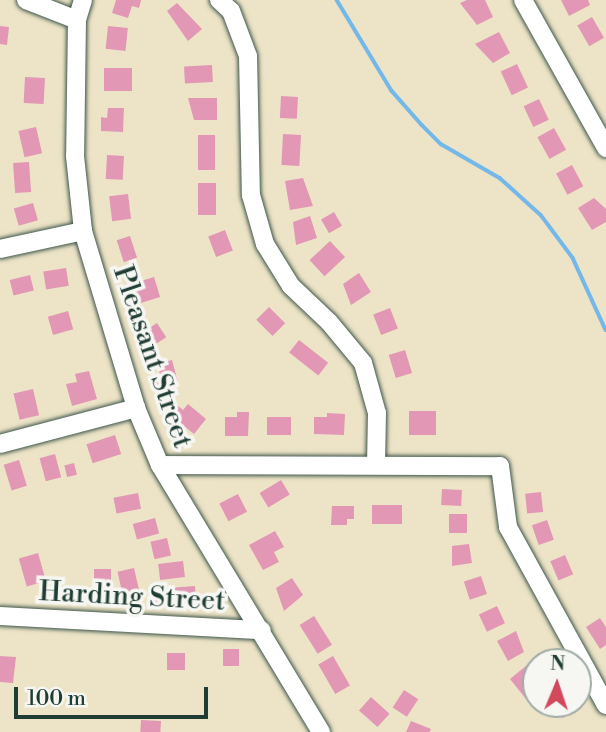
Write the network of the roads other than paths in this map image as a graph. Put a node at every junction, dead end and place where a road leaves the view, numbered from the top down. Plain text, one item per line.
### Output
1 (26, 0) edge
2 (83, 0) edge
3 (219, 0) edge
4 (523, 0) edge
5 (77, 20) junction
6 (606, 148) edge
7 (83, 231) junction
8 (0, 250) edge
9 (136, 408) junction
10 (0, 444) edge
11 (376, 464) junction
12 (160, 465) junction
13 (0, 616) edge
14 (262, 630) junction
15 (606, 705) edge
16 (321, 732) edge

1 - 5 street
2 - 5 street, Pleasant Street
3 - 11 street
4 - 6 street
5 - 7 street, Pleasant Street
7 - 8 street
7 - 9 street, Pleasant Street
9 - 10 street
9 - 12 street, Pleasant Street
11 - 12 street
11 - 15 street
12 - 14 street, Pleasant Street
13 - 14 street, Harding Street
14 - 16 street, Pleasant Street

